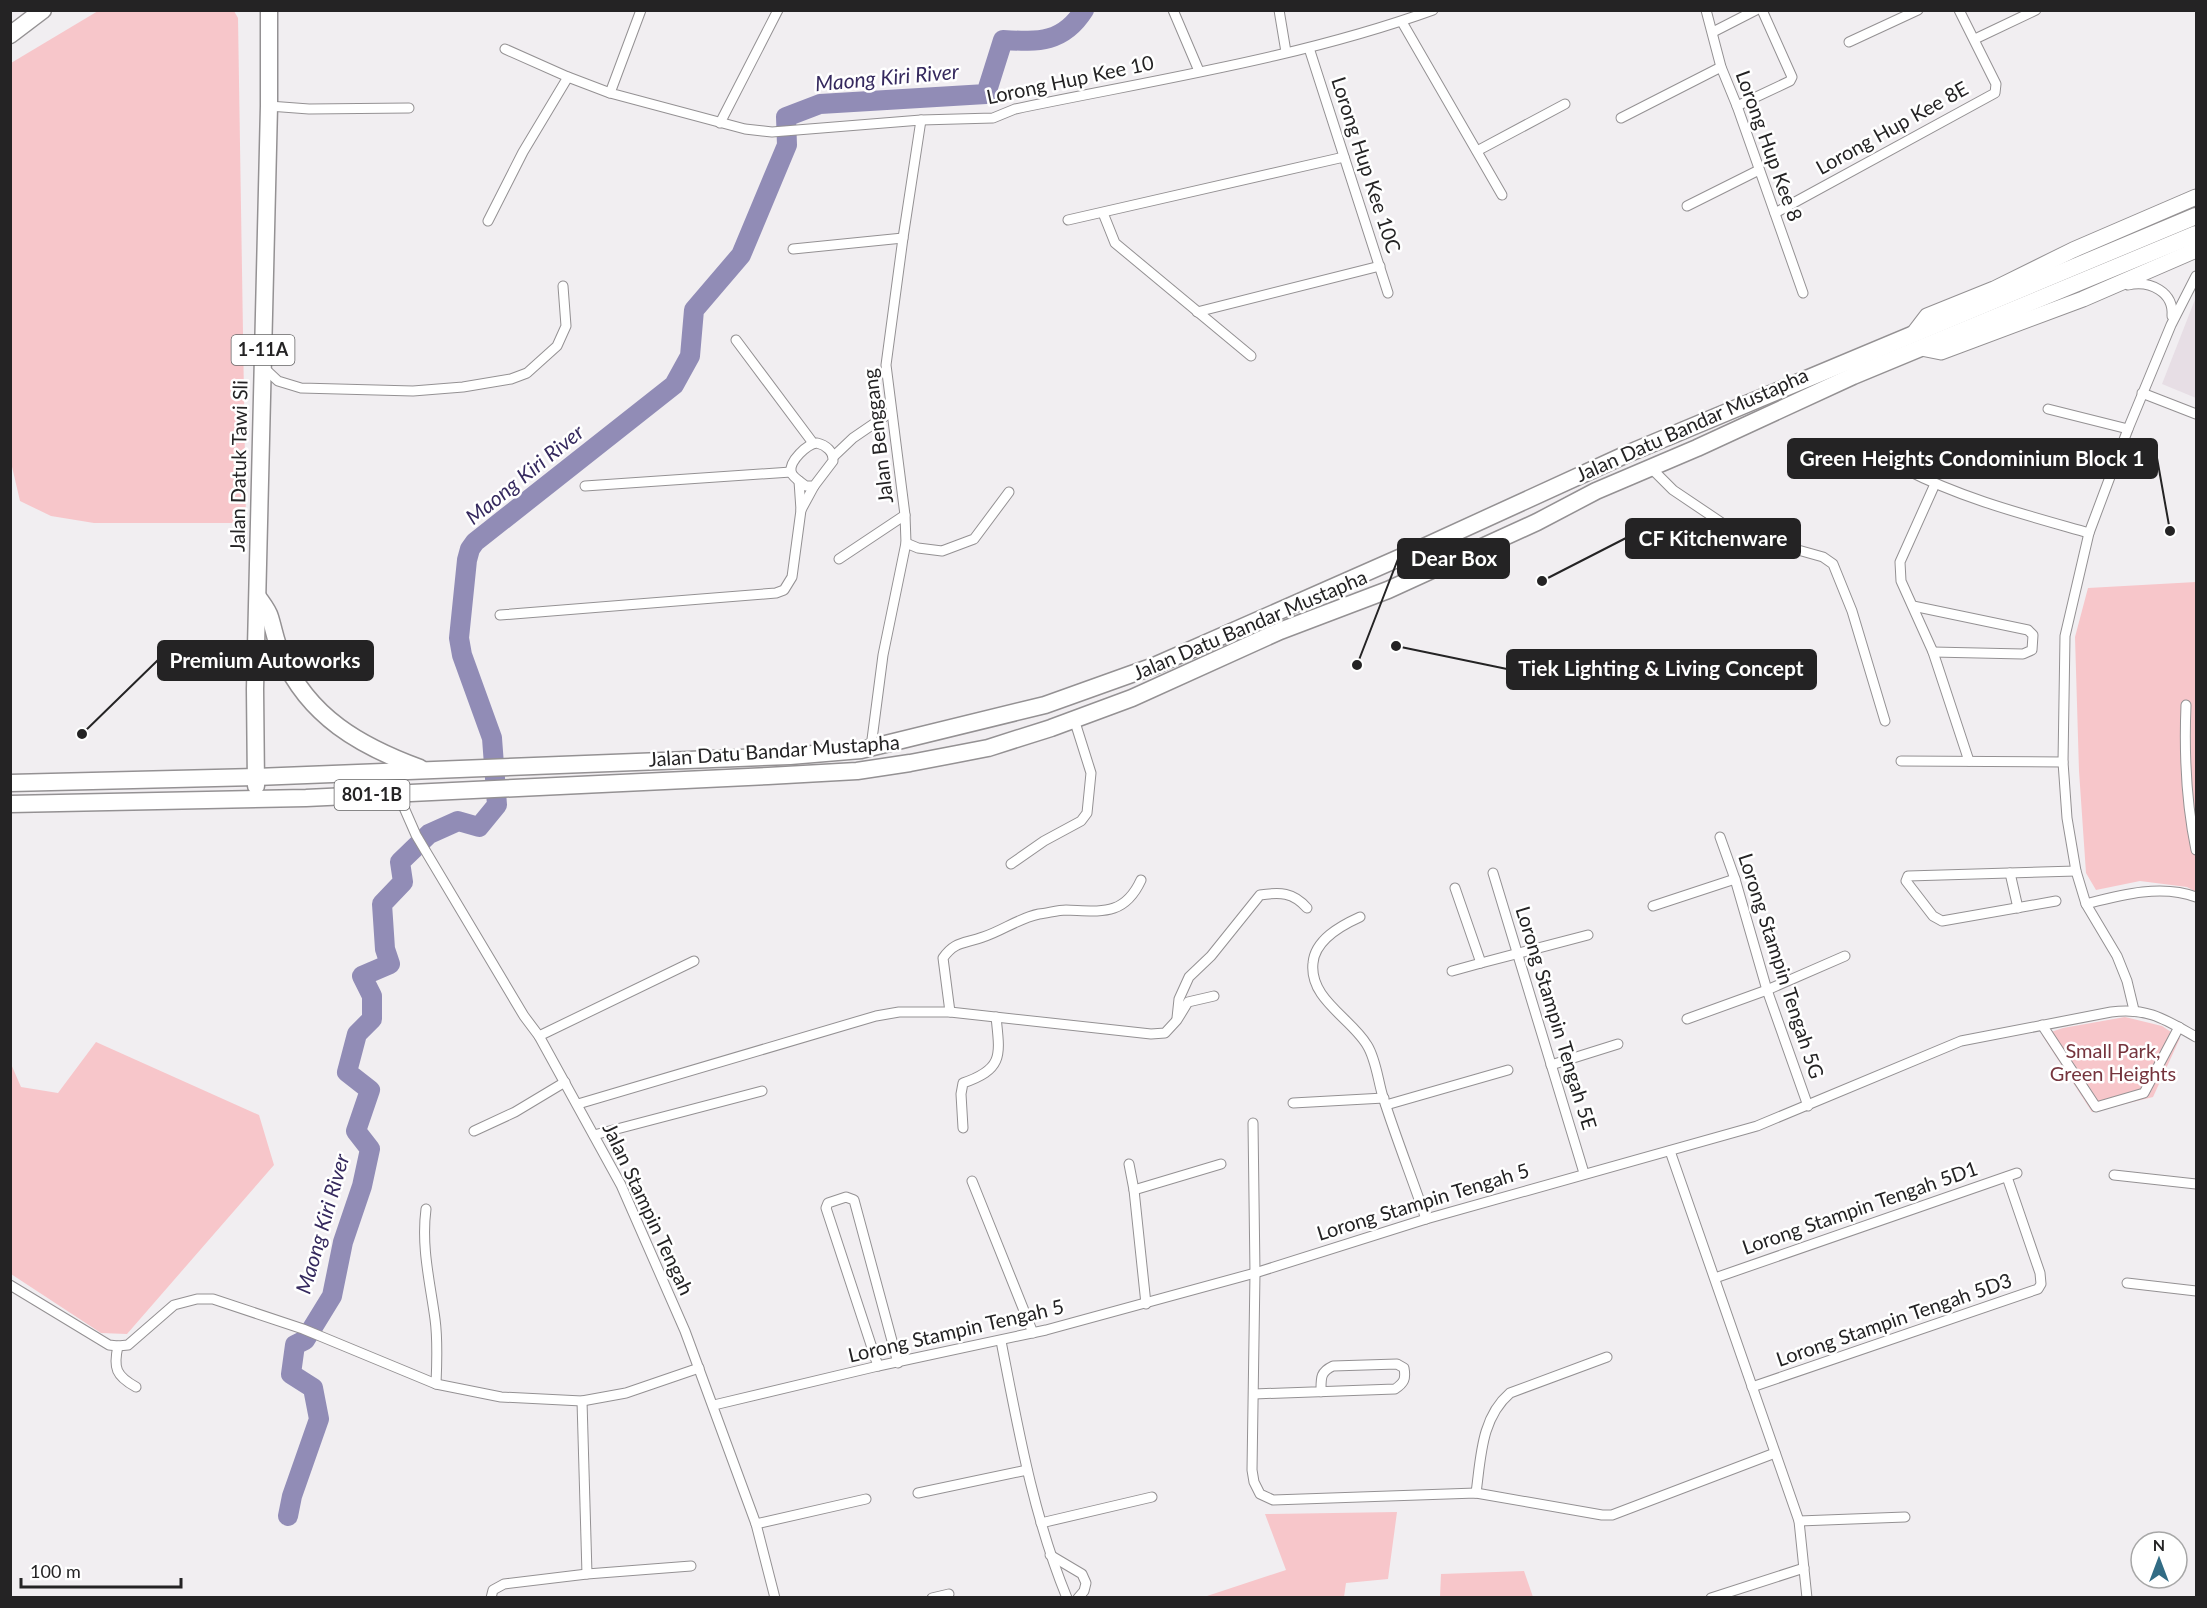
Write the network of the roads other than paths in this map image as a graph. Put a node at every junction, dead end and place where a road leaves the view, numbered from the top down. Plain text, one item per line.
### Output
1 (43, 10) edge
2 (641, 10) edge
3 (778, 10) edge
4 (1173, 10) edge
5 (1279, 10) edge
6 (1433, 10) edge
7 (1706, 10) edge
8 (1756, 10) edge
9 (1762, 10) edge
10 (1918, 10) edge
11 (1959, 10) edge
12 (2036, 10) edge
13 (270, 13) edge
14 (1402, 22) junction
15 (1713, 32) junction
16 (10, 35) edge
17 (1975, 39) junction
18 (1849, 42) dead end
19 (1309, 48) junction
20 (505, 49) dead end
21 (1286, 52) junction
22 (1721, 67) junction
23 (1199, 71) junction
24 (568, 77) junction
25 (610, 93) junction
26 (1565, 104) dead end
27 (269, 106) junction
28 (1737, 106) junction
29 (409, 108) dead end
30 (1621, 118) dead end
31 (921, 120) junction
32 (720, 123) junction
33 (1477, 151) junction
34 (1344, 157) junction
35 (1759, 170) junction
36 (1502, 195) dead end
37 (2196, 197) edge
38 (1687, 206) dead end
39 (1103, 213) junction
40 (1775, 213) junction
41 (2196, 216) edge
42 (1068, 220) dead end
43 (488, 221) dead end
44 (2196, 234) edge
45 (903, 238) junction
46 (793, 249) dead end
47 (2196, 250) edge
48 (1380, 266) junction
49 (2196, 276) edge
50 (563, 286) dead end
51 (2109, 288) junction
52 (1388, 293) dead end
53 (1803, 293) dead end
54 (1197, 312) junction
55 (2171, 325) junction
56 (736, 340) dead end
57 (1918, 340) junction
58 (1251, 356) dead end
59 (262, 366) junction
60 (2142, 393) junction
61 (2048, 409) dead end
62 (891, 412) junction
63 (2196, 414) edge
64 (2128, 429) junction
65 (813, 443) junction
66 (831, 453) junction
67 (1651, 468) junction
68 (1905, 469) dead end
69 (791, 472) junction
70 (799, 481) junction
71 (1935, 484) junction
72 (585, 486) dead end
73 (814, 486) junction
74 (1008, 492) dead end
75 (801, 510) junction
76 (905, 515) junction
77 (2089, 533) junction
78 (906, 543) junction
79 (1415, 551) junction
80 (1457, 558) junction
81 (839, 559) dead end
82 (258, 597) junction
83 (1913, 606) junction
84 (500, 615) dead end
85 (1932, 652) junction
86 (2186, 705) dead end
87 (1074, 719) junction
88 (1885, 721) dead end
89 (871, 747) junction
90 (1969, 761) junction
91 (1901, 762) dead end
92 (2063, 762) junction
93 (427, 771) junction
94 (292, 776) junction
95 (256, 777) junction
96 (10, 783) edge
97 (398, 794) junction
98 (306, 798) junction
99 (256, 799) junction
100 (10, 804) edge
101 (1720, 837) dead end
102 (2196, 850) edge
103 (1011, 864) dead end
104 (2076, 871) junction
105 (1493, 873) dead end
106 (2010, 873) junction
107 (1736, 879) junction
108 (1141, 880) dead end
109 (1455, 888) dead end
110 (2196, 897) edge
111 (2056, 901) dead end
112 (2086, 904) junction
113 (1653, 906) dead end
114 (1306, 908) dead end
115 (2018, 908) junction
116 (1360, 917) dead end
117 (1588, 934) dead end
118 (1518, 954) junction
119 (1845, 956) dead end
120 (694, 961) dead end
121 (1481, 963) junction
122 (1452, 971) dead end
123 (1767, 990) junction
124 (1214, 996) dead end
125 (2134, 1010) junction
126 (950, 1012) junction
127 (996, 1017) junction
128 (1687, 1019) dead end
129 (1177, 1020) junction
130 (2042, 1025) junction
131 (2179, 1027) junction
132 (539, 1036) junction
133 (2196, 1037) edge
134 (1618, 1044) dead end
135 (1551, 1065) junction
136 (1508, 1070) dead end
137 (565, 1082) junction
138 (762, 1091) dead end
139 (1385, 1101) junction
140 (1293, 1103) dead end
141 (578, 1104) junction
142 (1808, 1106) junction
143 (1253, 1123) dead end
144 (963, 1128) dead end
145 (474, 1131) dead end
146 (594, 1135) junction
147 (1670, 1151) junction
148 (1129, 1164) dead end
149 (1221, 1164) dead end
150 (1584, 1173) junction
151 (2017, 1173) dead end
152 (2114, 1175) dead end
153 (2007, 1177) junction
154 (972, 1181) dead end
155 (2196, 1184) edge
156 (1134, 1190) junction
157 (426, 1209) dead end
158 (1426, 1219) junction
159 (1255, 1273) junction
160 (1715, 1278) junction
161 (2127, 1283) dead end
162 (10, 1285) edge
163 (2196, 1292) edge
164 (1146, 1304) junction
165 (1033, 1333) junction
166 (1001, 1341) junction
167 (118, 1347) junction
168 (1607, 1357) dead end
169 (898, 1363) junction
170 (878, 1366) junction
171 (699, 1368) junction
172 (436, 1384) junction
173 (136, 1387) dead end
174 (1752, 1387) junction
175 (1321, 1392) junction
176 (1254, 1394) junction
177 (582, 1401) junction
178 (714, 1405) junction
179 (1775, 1453) junction
180 (1027, 1470) junction
181 (918, 1493) dead end
182 (1476, 1493) junction
183 (1152, 1497) dead end
184 (866, 1499) dead end
185 (1905, 1517) dead end
186 (1799, 1521) junction
187 (1041, 1523) junction
188 (756, 1524) junction
189 (1050, 1556) junction
190 (691, 1566) dead end
191 (1804, 1568) junction
192 (587, 1574) junction
193 (949, 1594) dead end
194 (491, 1598) edge
195 (775, 1598) edge
196 (932, 1598) edge
197 (1067, 1598) edge
198 (1078, 1598) edge
199 (1711, 1598) edge
200 (1807, 1598) edge

1 - 16 highway
2 - 25 street
3 - 32 street
4 - 23 street
5 - 21 street
6 - 14 street, Lorong Hup Kee 10
7 - 15 street, Lorong Hup Kee 8
8 - 15 street
9 - 28 street
10 - 18 street
11 - 17 street
12 - 17 street
13 - 27 highway, Jalan Datuk Tawi Sli / 1-11A
14 - 19 street, Lorong Hup Kee 10
14 - 33 street
15 - 22 street, Lorong Hup Kee 8
17 - 40 street, Lorong Hup Kee 8E
19 - 21 street, Lorong Hup Kee 10
19 - 34 street, Lorong Hup Kee 10C
20 - 24 street, Lorong Hup Kee 10
21 - 23 street, Lorong Hup Kee 10
22 - 28 street, Lorong Hup Kee 8
22 - 30 street
23 - 31 street, Lorong Hup Kee 10
24 - 25 street, Lorong Hup Kee 10
24 - 43 street
25 - 32 street, Lorong Hup Kee 10
26 - 33 street
27 - 29 street
27 - 59 highway, Jalan Datuk Tawi Sli / 1-11A
28 - 35 street, Lorong Hup Kee 8
31 - 32 street, Lorong Hup Kee 10
31 - 45 street, Jalan Benggang
33 - 36 street
34 - 39 street
34 - 48 street, Lorong Hup Kee 10C
35 - 38 street
35 - 40 street, Lorong Hup Kee 8
37 - 57 main road
39 - 42 street
39 - 54 street
40 - 53 street, Lorong Hup Kee 8
41 - 57 highway, Jalan Datu Bandar Mustapha
44 - 57 highway, Jalan Datu Bandar Mustapha / 801-1B
45 - 46 street
45 - 62 street, Jalan Benggang
47 - 51 main road
48 - 52 street, Lorong Hup Kee 10C
48 - 54 street
49 - 55 street
50 - 59 street
51 - 55 street
51 - 57 main road
54 - 58 street
55 - 60 street
56 - 65 street
57 - 67 highway, Jalan Datu Bandar Mustapha / 801-1B
57 - 79 highway, Jalan Datu Bandar Mustapha
59 - 82 highway, Jalan Datuk Tawi Sli / 1-11A
60 - 63 street
60 - 64 street
61 - 64 street
62 - 66 street
62 - 76 street, Jalan Benggang
64 - 77 street
65 - 66 street
65 - 69 street
66 - 73 street
67 - 80 highway, Jalan Datu Bandar Mustapha / 801-1B
67 - 88 street
68 - 71 street
69 - 70 street
69 - 72 street
70 - 73 street
70 - 75 street
71 - 77 street
71 - 83 street
73 - 75 street
74 - 78 street
75 - 84 street
76 - 78 street, Jalan Benggang
76 - 81 street
77 - 92 street
78 - 89 street, Jalan Benggang
79 - 80 main road
79 - 89 highway, Jalan Datu Bandar Mustapha
80 - 87 highway, Jalan Datu Bandar Mustapha / 801-1B
82 - 93 highway
82 - 95 highway, Jalan Datuk Tawi Sli / 1-11A
83 - 85 street
83 - 85 street
85 - 90 street
86 - 102 street
87 - 97 highway, Jalan Datu Bandar Mustapha / 801-1B
87 - 103 street
89 - 93 highway, Jalan Datu Bandar Mustapha
90 - 91 street
90 - 92 street
92 - 104 street
93 - 94 highway, Jalan Datu Bandar Mustapha
94 - 95 highway, Jalan Datu Bandar Mustapha
94 - 98 highway
95 - 96 highway
95 - 99 highway, Jalan Datuk Tawi Sli / 1-11A
97 - 98 highway, Jalan Datu Bandar Mustapha / 801-1B
97 - 132 street, Jalan Stampin Tengah
98 - 99 highway, Jalan Datu Bandar Mustapha / 801-1B
99 - 100 highway
101 - 107 street, Lorong Stampin Tengah 5G
104 - 106 street
104 - 112 street
105 - 118 street, Lorong Stampin Tengah 5E
106 - 115 street
106 - 115 street
107 - 113 street
107 - 123 street, Lorong Stampin Tengah 5G
108 - 126 street
109 - 121 street
110 - 112 street
111 - 115 street
112 - 125 street
114 - 129 street
116 - 139 street
117 - 118 street
118 - 121 street
118 - 135 street, Lorong Stampin Tengah 5E
119 - 123 street
120 - 132 street
121 - 122 street
123 - 128 street
123 - 142 street, Lorong Stampin Tengah 5G
124 - 129 street
125 - 130 street, Lorong Stampin Tengah 5
125 - 131 street
126 - 127 street
126 - 141 street
127 - 129 street
127 - 144 street
130 - 131 street
130 - 142 street, Lorong Stampin Tengah 5
131 - 133 street
132 - 137 street, Jalan Stampin Tengah
134 - 135 street
135 - 150 street, Lorong Stampin Tengah 5E
136 - 139 street
137 - 141 street, Jalan Stampin Tengah
137 - 145 street
138 - 146 street
139 - 140 street
139 - 158 street
141 - 146 street, Jalan Stampin Tengah
142 - 147 street, Lorong Stampin Tengah 5
143 - 159 street
146 - 171 street, Jalan Stampin Tengah
147 - 150 street, Lorong Stampin Tengah 5
147 - 160 street
148 - 156 street
149 - 156 street
150 - 158 street, Lorong Stampin Tengah 5
151 - 153 street, Lorong Stampin Tengah 5D1
152 - 155 street
153 - 160 street, Lorong Stampin Tengah 5D1
153 - 174 street, Lorong Stampin Tengah 5D3
154 - 165 street
156 - 164 street
157 - 172 street
158 - 159 street, Lorong Stampin Tengah 5
159 - 164 street, Lorong Stampin Tengah 5
159 - 176 street
160 - 174 street
161 - 163 street
162 - 167 street
164 - 165 street, Lorong Stampin Tengah 5
165 - 166 street, Lorong Stampin Tengah 5
166 - 169 street, Lorong Stampin Tengah 5
166 - 180 street
167 - 172 street
167 - 173 street
168 - 182 street
169 - 170 street, Lorong Stampin Tengah 5
169 - 170 street
170 - 178 street, Lorong Stampin Tengah 5
171 - 177 street
171 - 178 street, Jalan Stampin Tengah
172 - 177 street
174 - 179 street
175 - 175 street
175 - 176 street
176 - 182 street
177 - 192 street
178 - 188 street, Jalan Stampin Tengah
179 - 182 street
179 - 186 street
180 - 181 street
180 - 187 street
183 - 187 street
184 - 188 street
185 - 186 street
186 - 191 street
187 - 189 street
188 - 195 street, Jalan Stampin Tengah
189 - 197 street
189 - 198 street
190 - 192 street
191 - 199 street
191 - 200 street
192 - 194 street
193 - 196 street

